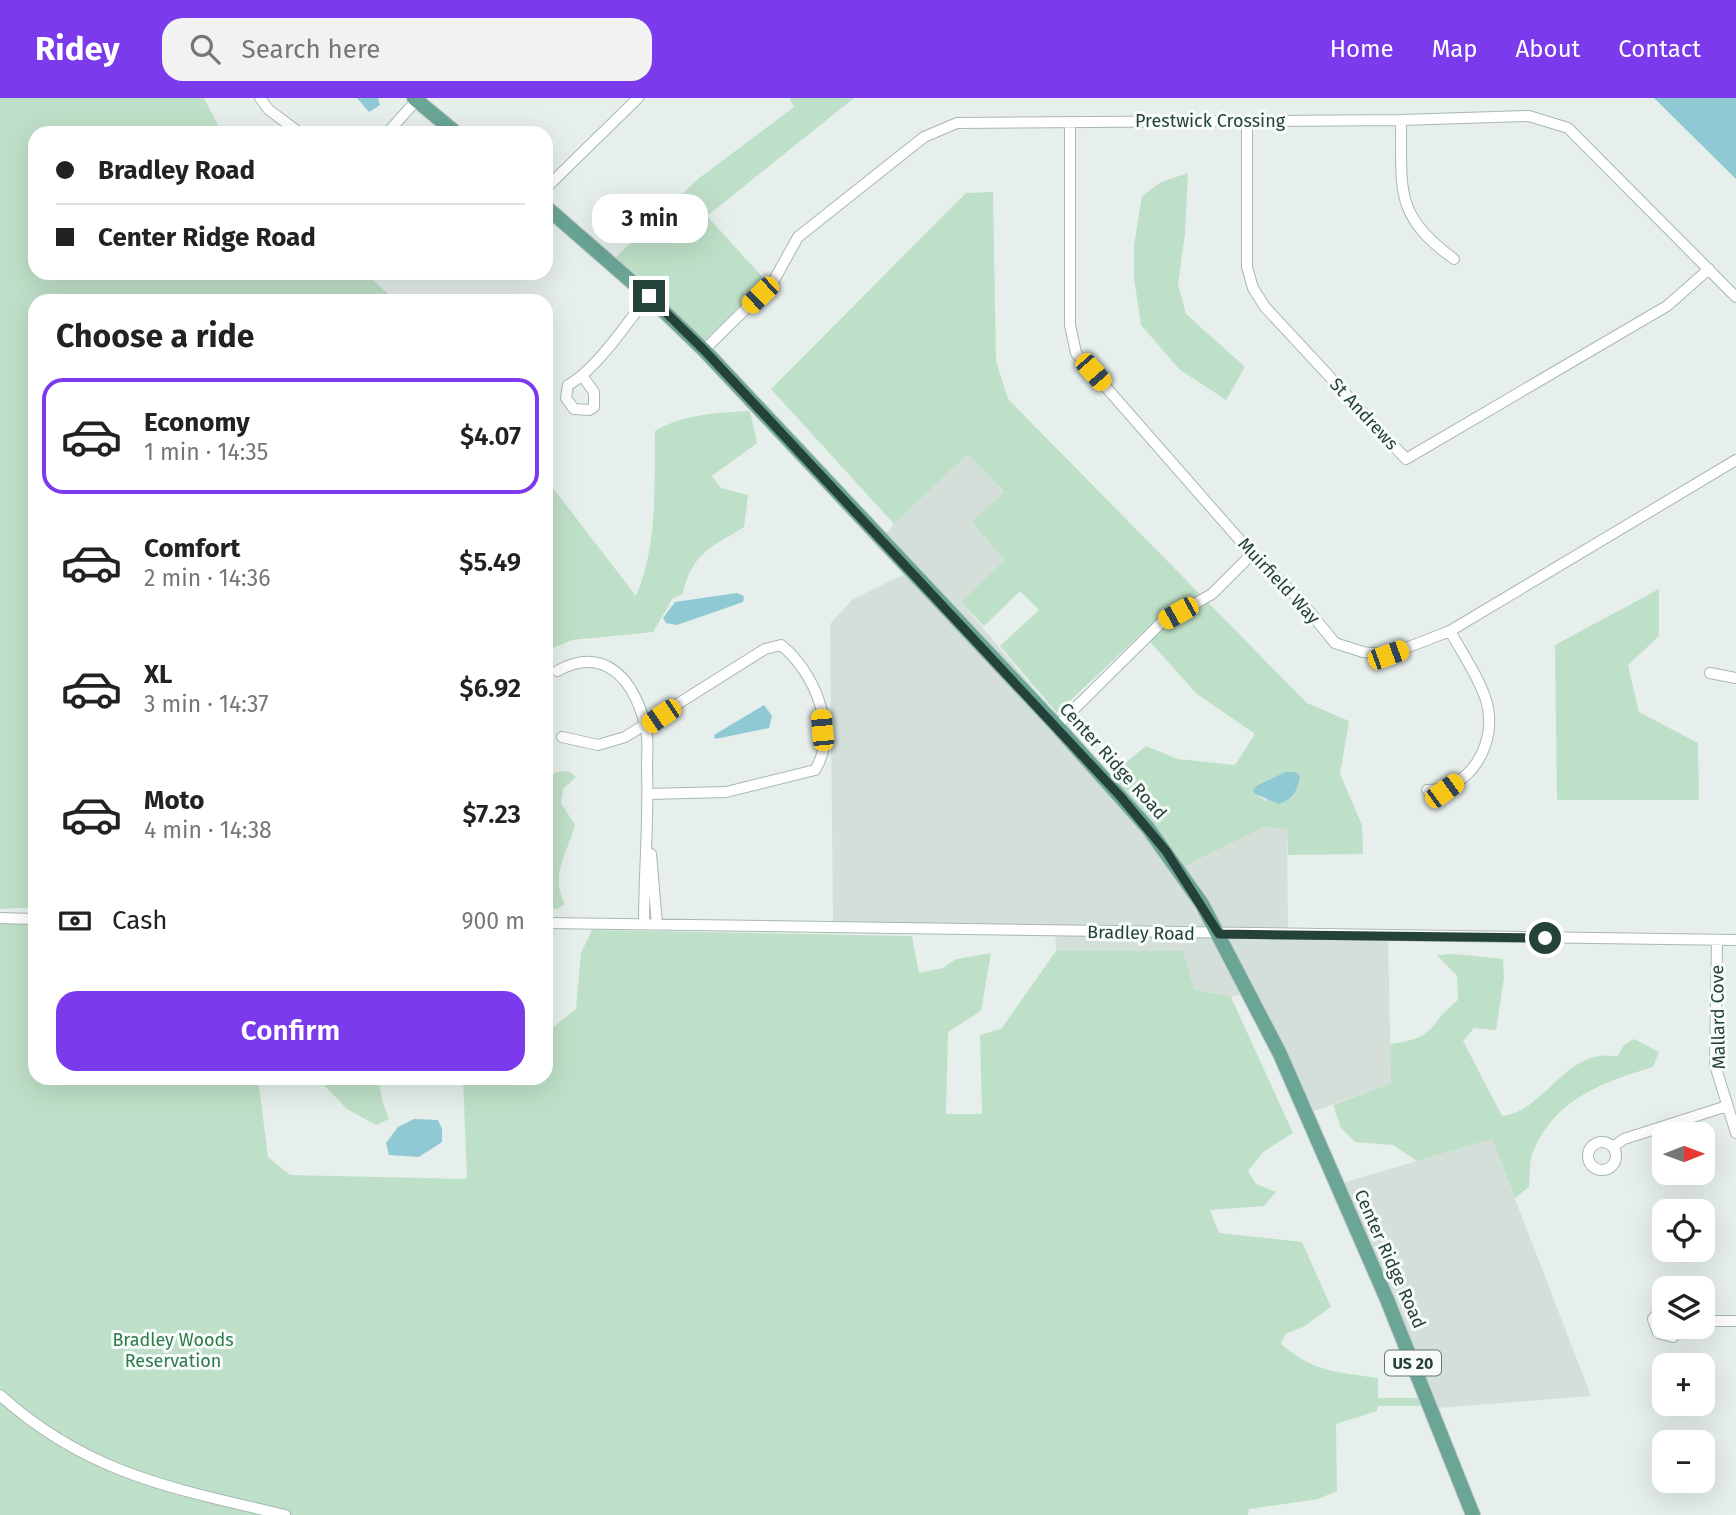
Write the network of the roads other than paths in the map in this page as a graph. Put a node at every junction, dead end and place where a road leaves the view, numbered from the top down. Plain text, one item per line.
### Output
1 (260, 98) edge
2 (638, 98) edge
3 (416, 99) edge
4 (1401, 120) junction
5 (1247, 121) junction
6 (1070, 122) junction
7 (291, 126) edge
8 (393, 126) edge
9 (448, 126) edge
10 (553, 181) edge
11 (553, 213) edge
12 (1454, 259) dead end
13 (1709, 270) junction
14 (649, 296) junction
15 (1736, 297) edge
16 (704, 350) junction
17 (583, 377) dead end
18 (1736, 460) edge
19 (1252, 554) junction
20 (1450, 631) junction
21 (556, 671) dead end
22 (1710, 673) dead end
23 (1736, 678) edge
24 (646, 726) junction
25 (1057, 726) junction
26 (562, 737) dead end
27 (1427, 790) dead end
28 (648, 794) junction
29 (649, 836) junction
30 (0, 918) edge
31 (28, 919) edge
32 (553, 923) edge
33 (644, 924) junction
34 (657, 924) junction
35 (1219, 934) junction
36 (1717, 940) junction
37 (1736, 940) edge
38 (1727, 1106) junction
39 (1736, 1133) edge
40 (1613, 1147) dead end
41 (1715, 1321) edge
42 (1736, 1321) edge
43 (0, 1395) edge
44 (285, 1515) edge
45 (1473, 1515) edge

1 - 7 street
2 - 10 street
3 - 8 street
3 - 9 main road
4 - 5 street, Prestwick Crossing
4 - 12 street
4 - 13 street, Prestwick Crossing
5 - 6 street, Prestwick Crossing
5 - 13 street, St Andrews
6 - 16 street, Prestwick Crossing
6 - 19 street, Muirfield Way
11 - 14 main road, Center Ridge Road / US 20
13 - 15 street, Prestwick Crossing
14 - 16 main road, Center Ridge Road / US 20
14 - 17 street
16 - 25 main road, Center Ridge Road / US 20
18 - 20 street, Muirfield Way
19 - 20 street, Muirfield Way
19 - 25 street
20 - 27 street
21 - 24 street
22 - 23 street
24 - 26 street
24 - 28 street
24 - 28 street
25 - 35 main road, Center Ridge Road / US 20
28 - 29 street
29 - 33 street
29 - 34 street
30 - 31 street
32 - 33 street, Bradley Road
33 - 34 street, Bradley Road
34 - 35 street, Bradley Road
35 - 36 street, Bradley Road
35 - 45 main road, Center Ridge Road / US 20
36 - 37 street, Bradley Road
36 - 38 street, Mallard Cove
38 - 39 street, Mallard Cove
38 - 40 street
41 - 42 street
43 - 44 street

